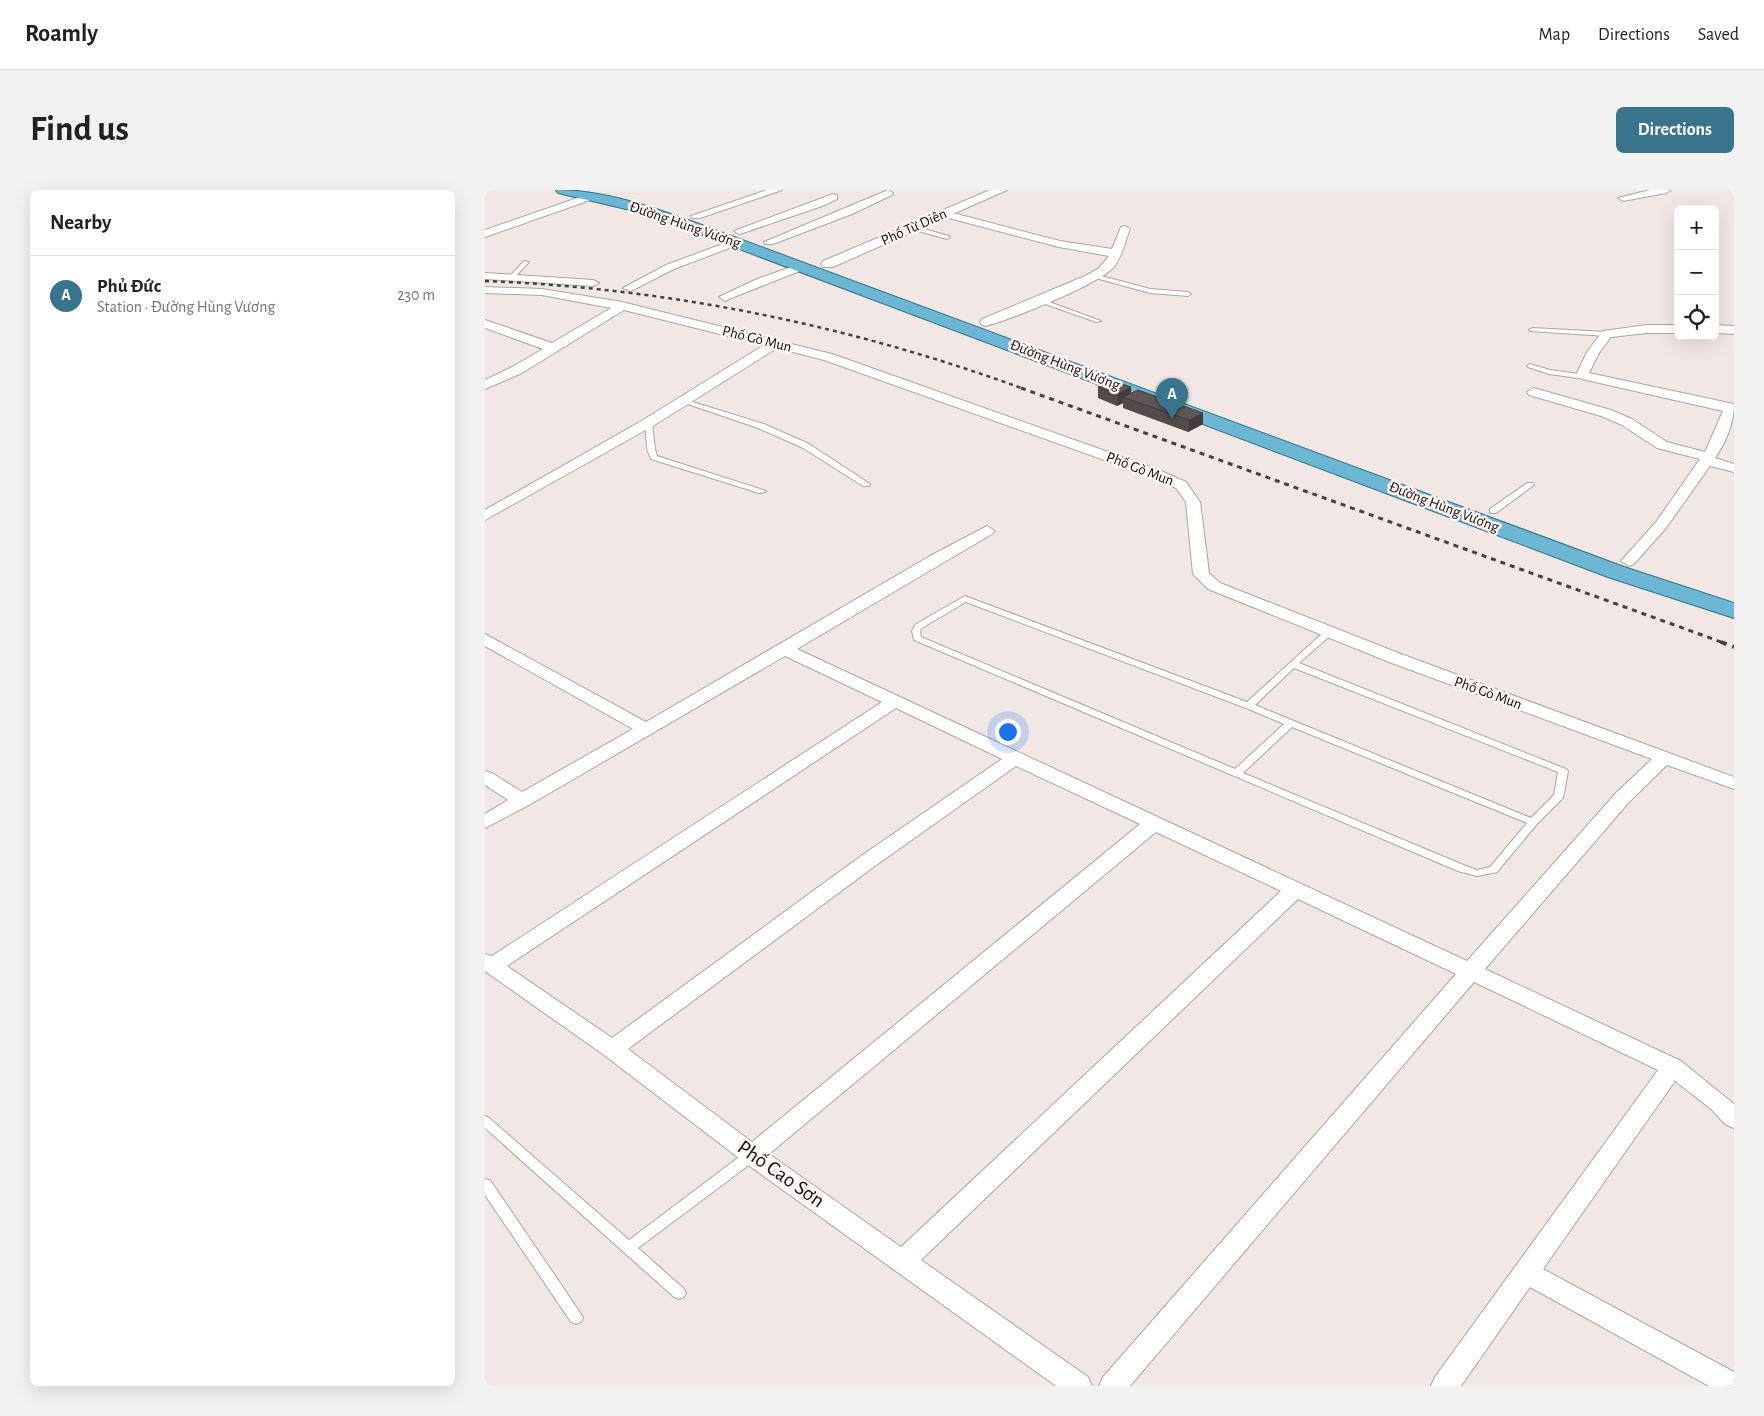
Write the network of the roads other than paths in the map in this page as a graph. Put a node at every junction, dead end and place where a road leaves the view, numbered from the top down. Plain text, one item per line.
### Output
1 (563, 190) edge
2 (612, 190) edge
3 (777, 190) edge
4 (1001, 190) edge
5 (1666, 190) edge
6 (888, 193) dead end
7 (592, 196) junction
8 (833, 197) dead end
9 (1623, 198) dead end
10 (945, 214) junction
11 (696, 216) junction
12 (913, 228) junction
13 (1125, 229) dead end
14 (485, 234) edge
15 (737, 236) junction
16 (947, 237) dead end
17 (769, 242) junction
18 (1114, 253) junction
19 (526, 262) dead end
20 (828, 264) junction
21 (803, 266) junction
22 (485, 276) edge
23 (512, 276) junction
24 (1094, 276) junction
25 (593, 283) dead end
26 (629, 288) dead end
27 (485, 290) edge
28 (1188, 294) dead end
29 (725, 297) dead end
30 (1039, 300) junction
31 (622, 306) junction
32 (1098, 321) dead end
33 (986, 322) junction
34 (485, 324) edge
35 (1674, 329) edge
36 (1719, 329) edge
37 (1531, 330) dead end
38 (1734, 330) edge
39 (1607, 334) junction
40 (776, 343) junction
41 (554, 348) junction
42 (1530, 366) dead end
43 (1586, 377) junction
44 (485, 385) edge
45 (1535, 392) dead end
46 (684, 401) junction
47 (1733, 408) edge
48 (648, 423) junction
49 (1707, 458) junction
50 (1734, 468) edge
51 (866, 484) dead end
52 (1530, 485) dead end
53 (762, 491) dead end
54 (1493, 511) junction
55 (485, 516) edge
56 (987, 531) dead end
57 (1629, 561) junction
58 (1734, 596) edge
59 (1734, 611) edge
60 (1329, 632) junction
61 (485, 639) edge
62 (784, 649) junction
63 (1293, 664) junction
64 (894, 702) junction
65 (1249, 706) junction
66 (1290, 723) junction
67 (644, 728) junction
68 (1015, 758) junction
69 (1664, 758) junction
70 (1237, 773) junction
71 (485, 777) edge
72 (1734, 783) edge
73 (522, 801) junction
74 (485, 822) edge
75 (1533, 822) junction
76 (1154, 823) junction
77 (1295, 890) junction
78 (488, 963) edge
79 (1471, 974) junction
80 (612, 1049) junction
81 (1673, 1067) junction
82 (1734, 1119) edge
83 (485, 1121) edge
84 (753, 1155) junction
85 (485, 1184) edge
86 (628, 1248) junction
87 (903, 1260) junction
88 (1527, 1273) junction
89 (679, 1293) dead end
90 (576, 1318) dead end
91 (1078, 1386) edge
92 (1113, 1386) edge
93 (1445, 1386) edge
94 (1734, 1386) edge

1 - 7 highway, Đường Hùng Vương
2 - 11 highway, Đường Hùng Vương
3 - 11 street
4 - 10 street, Phố Từ Diên
5 - 9 street
6 - 17 street
7 - 14 street
7 - 15 highway, Đường Hùng Vương
8 - 15 street
10 - 12 street, Phố Từ Diên
10 - 18 street
11 - 15 highway, Đường Hùng Vương
12 - 16 lane
12 - 20 street, Phố Từ Diên
13 - 18 street
15 - 17 highway, Đường Hùng Vương
15 - 21 highway, Đường Hùng Vương
15 - 26 street
17 - 20 highway, Đường Hùng Vương
18 - 24 street
19 - 23 lane
20 - 33 highway, Đường Hùng Vương
21 - 29 street
21 - 59 highway, Đường Hùng Vương
22 - 23 street
23 - 25 street
24 - 28 lane
24 - 30 street
27 - 31 street, Phố Gò Mun
30 - 32 lane
30 - 33 street
31 - 40 street, Phố Gò Mun
31 - 41 street
33 - 54 highway, Đường Hùng Vương
34 - 41 street
35 - 39 street
36 - 38 street
37 - 39 lane
39 - 43 street
40 - 46 street
40 - 60 street, Phố Gò Mun
41 - 44 street
42 - 43 lane
43 - 47 street
45 - 49 street
46 - 48 street
46 - 51 lane
47 - 49 street
48 - 53 lane
48 - 55 street
49 - 50 street
49 - 57 street
52 - 54 lane
54 - 57 highway, Đường Hùng Vương
56 - 62 street
57 - 58 highway, Đường Hùng Vương
60 - 63 lane
60 - 69 street, Phố Gò Mun
61 - 67 street
62 - 64 street
62 - 67 street
63 - 65 lane
63 - 75 lane
64 - 68 street
64 - 78 street
65 - 66 lane
65 - 70 lane
66 - 70 lane
66 - 75 lane
67 - 73 street
68 - 76 street
68 - 80 street
69 - 72 street, Phố Gò Mun
69 - 79 street
70 - 75 lane
71 - 73 street
73 - 74 street
76 - 77 street
76 - 84 street
77 - 79 street
77 - 87 street
78 - 80 street, Phố Cao Sơn
79 - 81 street
79 - 92 street
80 - 84 street, Phố Cao Sơn
81 - 82 street
81 - 88 street
83 - 86 lane
84 - 86 lane
84 - 87 street, Phố Cao Sơn
85 - 90 lane
86 - 89 lane
87 - 91 street, Phố Cao Sơn
88 - 93 street
88 - 94 street

